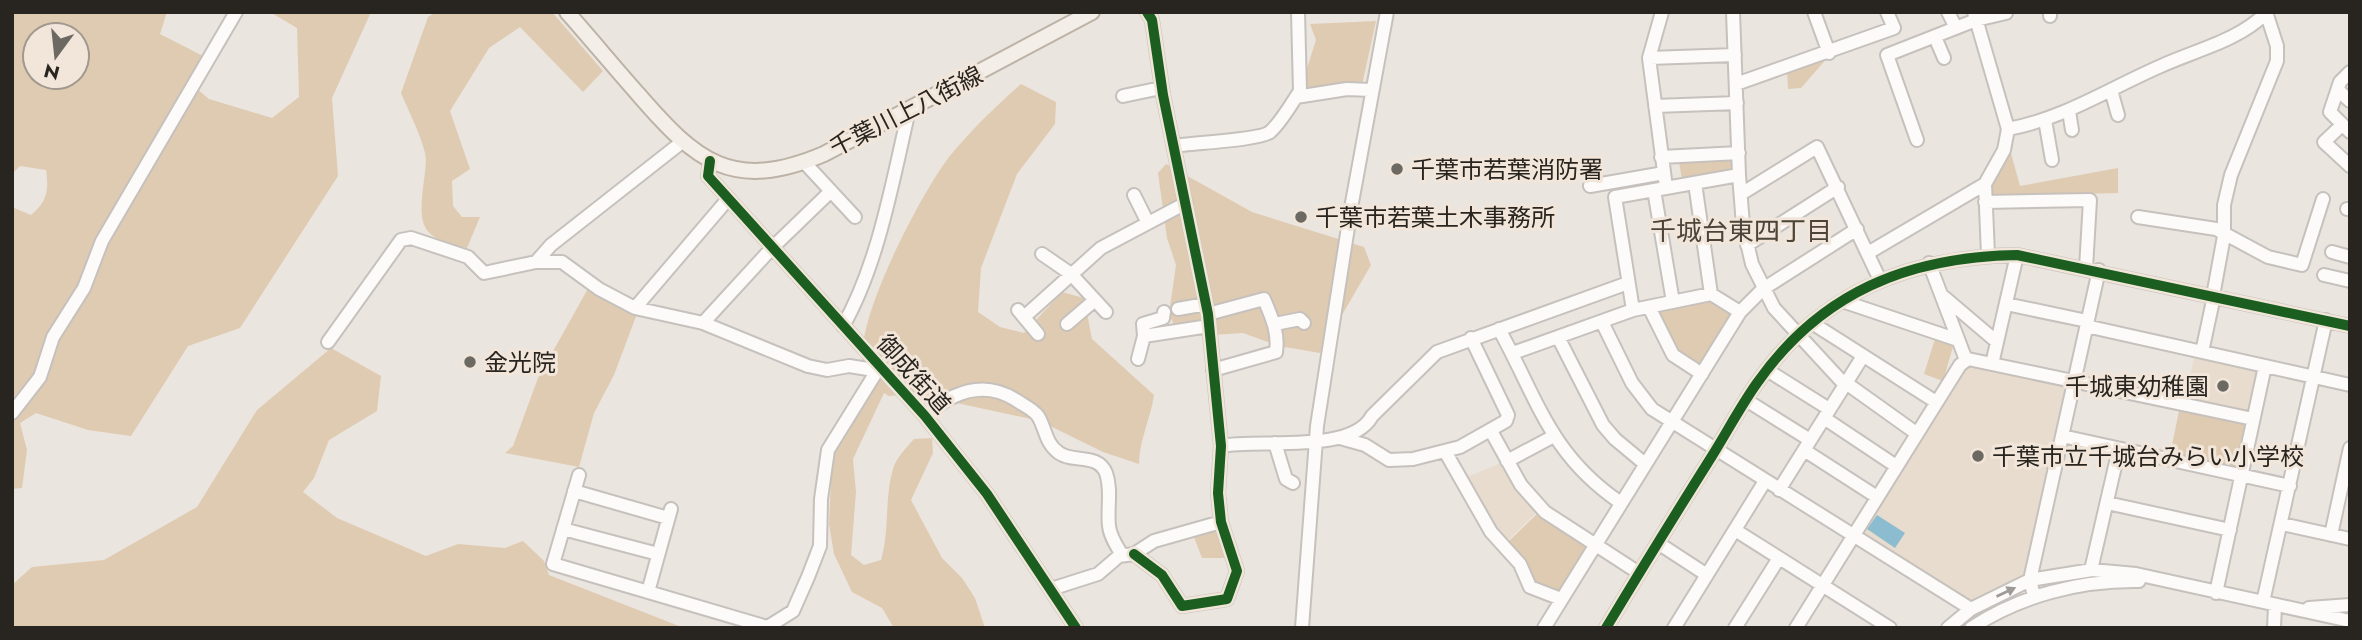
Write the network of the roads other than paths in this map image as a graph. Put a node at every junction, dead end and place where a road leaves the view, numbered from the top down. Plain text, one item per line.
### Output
1 (236, 12) edge
2 (567, 12) edge
3 (1092, 12) edge
4 (1147, 12) edge
5 (1298, 12) edge
6 (1387, 12) edge
7 (1662, 12) edge
8 (1733, 12) edge
9 (1814, 12) edge
10 (1887, 12) edge
11 (1948, 12) edge
12 (2266, 13) edge
13 (1975, 16) edge
14 (2000, 18) edge
15 (1956, 28) junction
16 (1935, 37) junction
17 (1829, 53) junction
18 (1735, 55) junction
19 (1649, 58) junction
20 (1944, 58) dead end
21 (2350, 72) edge
22 (1736, 85) junction
23 (1161, 88) junction
24 (1371, 90) junction
25 (2111, 90) junction
26 (2338, 90) junction
27 (1123, 96) dead end
28 (1296, 97) junction
29 (2350, 101) edge
30 (1737, 103) junction
31 (1655, 106) junction
32 (909, 110) junction
33 (2069, 111) junction
34 (2118, 115) dead end
35 (2045, 120) junction
36 (2346, 128) edge
37 (2008, 129) junction
38 (2072, 130) dead end
39 (1917, 140) dead end
40 (681, 142) junction
41 (1174, 146) junction
42 (1739, 153) junction
43 (1661, 157) junction
44 (2052, 160) dead end
45 (710, 161) junction
46 (804, 162) junction
47 (2350, 166) edge
48 (1664, 173) junction
49 (1740, 175) junction
50 (1695, 183) junction
51 (1985, 184) junction
52 (1590, 186) dead end
53 (1838, 187) junction
54 (1660, 189) junction
55 (831, 191) junction
56 (1741, 194) junction
57 (1134, 195) dead end
58 (728, 199) junction
59 (2323, 199) dead end
60 (1986, 202) junction
61 (1186, 203) junction
62 (855, 217) dead end
63 (2138, 217) dead end
64 (1148, 223) junction
65 (1857, 229) junction
66 (1125, 235) junction
67 (2224, 236) junction
68 (551, 245) junction
69 (1747, 245) junction
70 (1133, 247) dead end
71 (771, 249) junction
72 (1868, 253) junction
73 (2332, 253) dead end
74 (1042, 254) dead end
75 (1988, 255) junction
76 (2017, 255) junction
77 (2350, 257) edge
78 (536, 262) junction
79 (1929, 263) junction
80 (508, 267) junction
81 (2092, 269) junction
82 (1071, 274) junction
83 (2324, 275) dead end
84 (1881, 280) junction
85 (2350, 281) edge
86 (1629, 284) junction
87 (1763, 289) junction
88 (1711, 294) junction
89 (1941, 295) junction
90 (2214, 296) junction
91 (1095, 300) junction
92 (1842, 301) junction
93 (1673, 302) junction
94 (2006, 304) junction
95 (1649, 307) junction
96 (635, 308) junction
97 (1178, 309) dead end
98 (1633, 310) junction
99 (1106, 312) dead end
100 (1164, 312) dead end
101 (1740, 312) junction
102 (1208, 315) junction
103 (2326, 320) junction
104 (1602, 321) junction
105 (703, 323) junction
106 (1304, 323) dead end
107 (1812, 323) junction
108 (2087, 323) junction
109 (1067, 324) dead end
110 (1275, 324) junction
111 (2350, 326) edge
112 (843, 327) junction
113 (1499, 329) junction
114 (1038, 334) dead end
115 (1797, 335) junction
116 (1144, 336) junction
117 (1558, 337) junction
118 (1471, 338) junction
119 (1958, 340) junction
120 (328, 342) dead end
121 (1997, 342) junction
122 (2202, 352) junction
123 (1513, 353) junction
124 (1863, 356) junction
125 (1138, 359) dead end
126 (1966, 360) junction
127 (1992, 363) junction
128 (880, 366) junction
129 (2265, 366) junction
130 (1213, 370) junction
131 (1768, 370) junction
132 (1702, 374) junction
133 (2313, 377) junction
134 (2075, 379) junction
135 (1845, 384) junction
136 (2350, 385) edge
137 (1746, 400) junction
138 (1936, 402) junction
139 (12, 413) edge
140 (1827, 414) junction
141 (925, 416) junction
142 (2253, 419) junction
143 (1671, 423) junction
144 (1491, 430) junction
145 (1916, 433) junction
146 (1553, 436) junction
147 (2062, 436) junction
148 (1340, 438) junction
149 (1317, 441) junction
150 (1275, 443) junction
151 (1807, 445) junction
152 (1221, 446) junction
153 (2350, 448) edge
154 (2119, 449) junction
155 (1716, 450) junction
156 (1446, 453) junction
157 (1507, 461) junction
158 (1645, 464) junction
159 (1896, 466) junction
160 (579, 475) dead end
161 (2241, 475) junction
162 (1765, 481) junction
163 (1293, 483) dead end
164 (2290, 486) junction
165 (1779, 490) junction
166 (574, 491) junction
167 (1877, 497) junction
168 (2107, 502) junction
169 (1621, 503) junction
170 (1221, 522) junction
171 (2282, 524) junction
172 (563, 529) junction
173 (1735, 530) junction
174 (2230, 530) junction
175 (2331, 535) junction
176 (1853, 536) junction
177 (2350, 539) edge
178 (1658, 543) junction
179 (1595, 546) junction
180 (658, 554) junction
181 (1128, 554) junction
182 (1779, 558) junction
183 (2091, 570) junction
184 (1639, 573) junction
185 (1707, 575) junction
186 (2030, 580) junction
187 (2174, 584) junction
188 (1823, 585) junction
189 (1051, 589) junction
190 (648, 592) junction
191 (2216, 593) junction
192 (2034, 596) junction
193 (1562, 600) junction
194 (2269, 604) junction
195 (2350, 605) edge
196 (1971, 609) junction
197 (2294, 609) junction
198 (2321, 621) edge
199 (2350, 621) edge
200 (1868, 622) edge
201 (766, 628) edge
202 (1076, 628) edge
203 (1302, 628) edge
204 (1544, 628) edge
205 (1606, 628) edge
206 (1674, 628) edge
207 (1735, 628) edge
208 (1796, 628) edge
209 (1890, 628) edge
210 (1948, 628) edge
211 (1971, 628) edge
212 (2274, 628) edge

1 - 139 street
2 - 40 main road
3 - 32 main road, 千葉川上八街線
4 - 23 street
5 - 28 street
6 - 24 street
7 - 19 street
8 - 18 street
9 - 17 street
10 - 17 street
11 - 15 street
12 - 25 street
12 - 67 street
13 - 14 street
13 - 15 street
13 - 37 street
15 - 16 street
16 - 20 street
16 - 39 street
17 - 22 street
18 - 19 street
18 - 22 street
19 - 31 street
21 - 26 street
22 - 30 street
23 - 27 street
23 - 41 street
24 - 28 street
24 - 149 street
25 - 33 street
25 - 34 street
26 - 29 street
26 - 36 street
28 - 41 street
30 - 31 street
30 - 42 street
31 - 43 street
32 - 46 main road, 千葉川上八街線
32 - 112 street
33 - 35 street
33 - 38 street
35 - 37 street
35 - 44 street
36 - 47 street
37 - 51 street
40 - 45 main road
40 - 68 street
41 - 61 street
42 - 43 street
42 - 49 street
43 - 48 street
45 - 46 main road, 千葉川上八街線
45 - 58 street, 御成街道
46 - 55 street
48 - 52 street
48 - 54 street
49 - 50 street
49 - 56 street
50 - 54 street
50 - 88 street
51 - 60 street
51 - 72 street
53 - 56 street
53 - 65 street
53 - 69 street
54 - 86 street
54 - 93 street
55 - 62 street
55 - 71 street
56 - 69 street
57 - 64 street
58 - 71 street, 御成街道
58 - 96 street
59 - 67 street
60 - 75 street
60 - 81 street
61 - 64 street
61 - 102 street
63 - 67 street
64 - 66 street
65 - 72 street
65 - 87 street
66 - 70 street
66 - 82 street
67 - 90 street
68 - 78 street
68 - 80 street
69 - 87 street
71 - 105 street
71 - 112 street, 御成街道
72 - 84 street
73 - 77 street
74 - 82 street
75 - 76 street
75 - 79 street
76 - 81 street
76 - 94 street
78 - 80 street
78 - 96 street
79 - 84 street
79 - 89 street
80 - 120 street
81 - 90 street
81 - 108 street
82 - 91 street
82 - 114 street
83 - 85 street
84 - 92 street
86 - 98 street
86 - 113 street
87 - 101 street
87 - 115 street
88 - 93 street
88 - 101 street
89 - 119 street
89 - 121 street
90 - 103 street
90 - 122 street
91 - 99 street
91 - 109 street
92 - 107 street
92 - 119 street
93 - 95 street
94 - 108 street
94 - 121 street
95 - 98 street
95 - 132 street
96 - 105 street
97 - 102 street
98 - 104 street
100 - 116 street
101 - 132 street
102 - 110 street
102 - 116 street
102 - 130 street
103 - 111 street
103 - 133 street
104 - 117 street
104 - 143 street
105 - 128 street
106 - 110 street
107 - 115 street
107 - 124 street
108 - 122 street
108 - 134 street
110 - 130 street
112 - 128 street, 御成街道
113 - 118 street
113 - 123 street
115 - 131 street
115 - 135 street
116 - 125 street
117 - 123 street
117 - 158 street
118 - 144 street
118 - 148 street
119 - 126 street
121 - 127 street
122 - 129 street
123 - 146 street
124 - 135 street
124 - 138 street
126 - 127 street
126 - 138 street
127 - 134 street
128 - 141 street, 御成街道
128 - 201 street
129 - 133 street
129 - 142 street
130 - 152 street
131 - 137 street
131 - 140 street
132 - 143 street
133 - 136 street
133 - 164 street
134 - 142 street
134 - 147 street
135 - 140 street
135 - 145 street
137 - 151 street
137 - 155 street
138 - 145 street
140 - 151 street
140 - 159 street
141 - 181 street
141 - 189 street, 御成街道
142 - 161 street
143 - 155 street
143 - 158 street
144 - 156 street
144 - 157 street
145 - 159 street
146 - 157 street
146 - 169 street
147 - 154 street
147 - 186 street
148 - 149 street
148 - 156 street
149 - 150 street
149 - 203 street
150 - 152 street
150 - 163 street
151 - 165 street
151 - 167 street
152 - 170 street
153 - 175 street
154 - 161 street
154 - 168 street
155 - 162 street
155 - 178 street
156 - 193 street
157 - 179 street
158 - 169 street
159 - 167 street
160 - 166 street
161 - 164 street
161 - 174 street
162 - 165 street
162 - 173 street
164 - 171 street
165 - 176 street
166 - 172 street
166 - 180 street
167 - 176 street
168 - 174 street
168 - 183 street
169 - 179 street
170 - 181 street
170 - 181 street
171 - 175 street
171 - 194 street
172 - 180 street
172 - 190 street
173 - 182 street
173 - 185 street
174 - 191 street
175 - 177 street
176 - 188 street
176 - 196 street
178 - 184 street
178 - 185 street
179 - 184 street
179 - 193 street
180 - 190 street
181 - 189 street
182 - 188 street
182 - 207 street
183 - 186 street
183 - 187 street
184 - 205 street
185 - 206 street
186 - 192 street
196 -> 186 street
187 - 191 street
187 - 192 street
188 - 200 street
188 - 208 street
189 - 202 street, 御成街道
190 - 201 street
191 - 194 street
192 - 211 street
193 - 204 street
194 - 197 street
194 - 212 street
195 - 197 street
196 - 210 street
197 - 198 street
198 - 199 street
200 - 209 street

